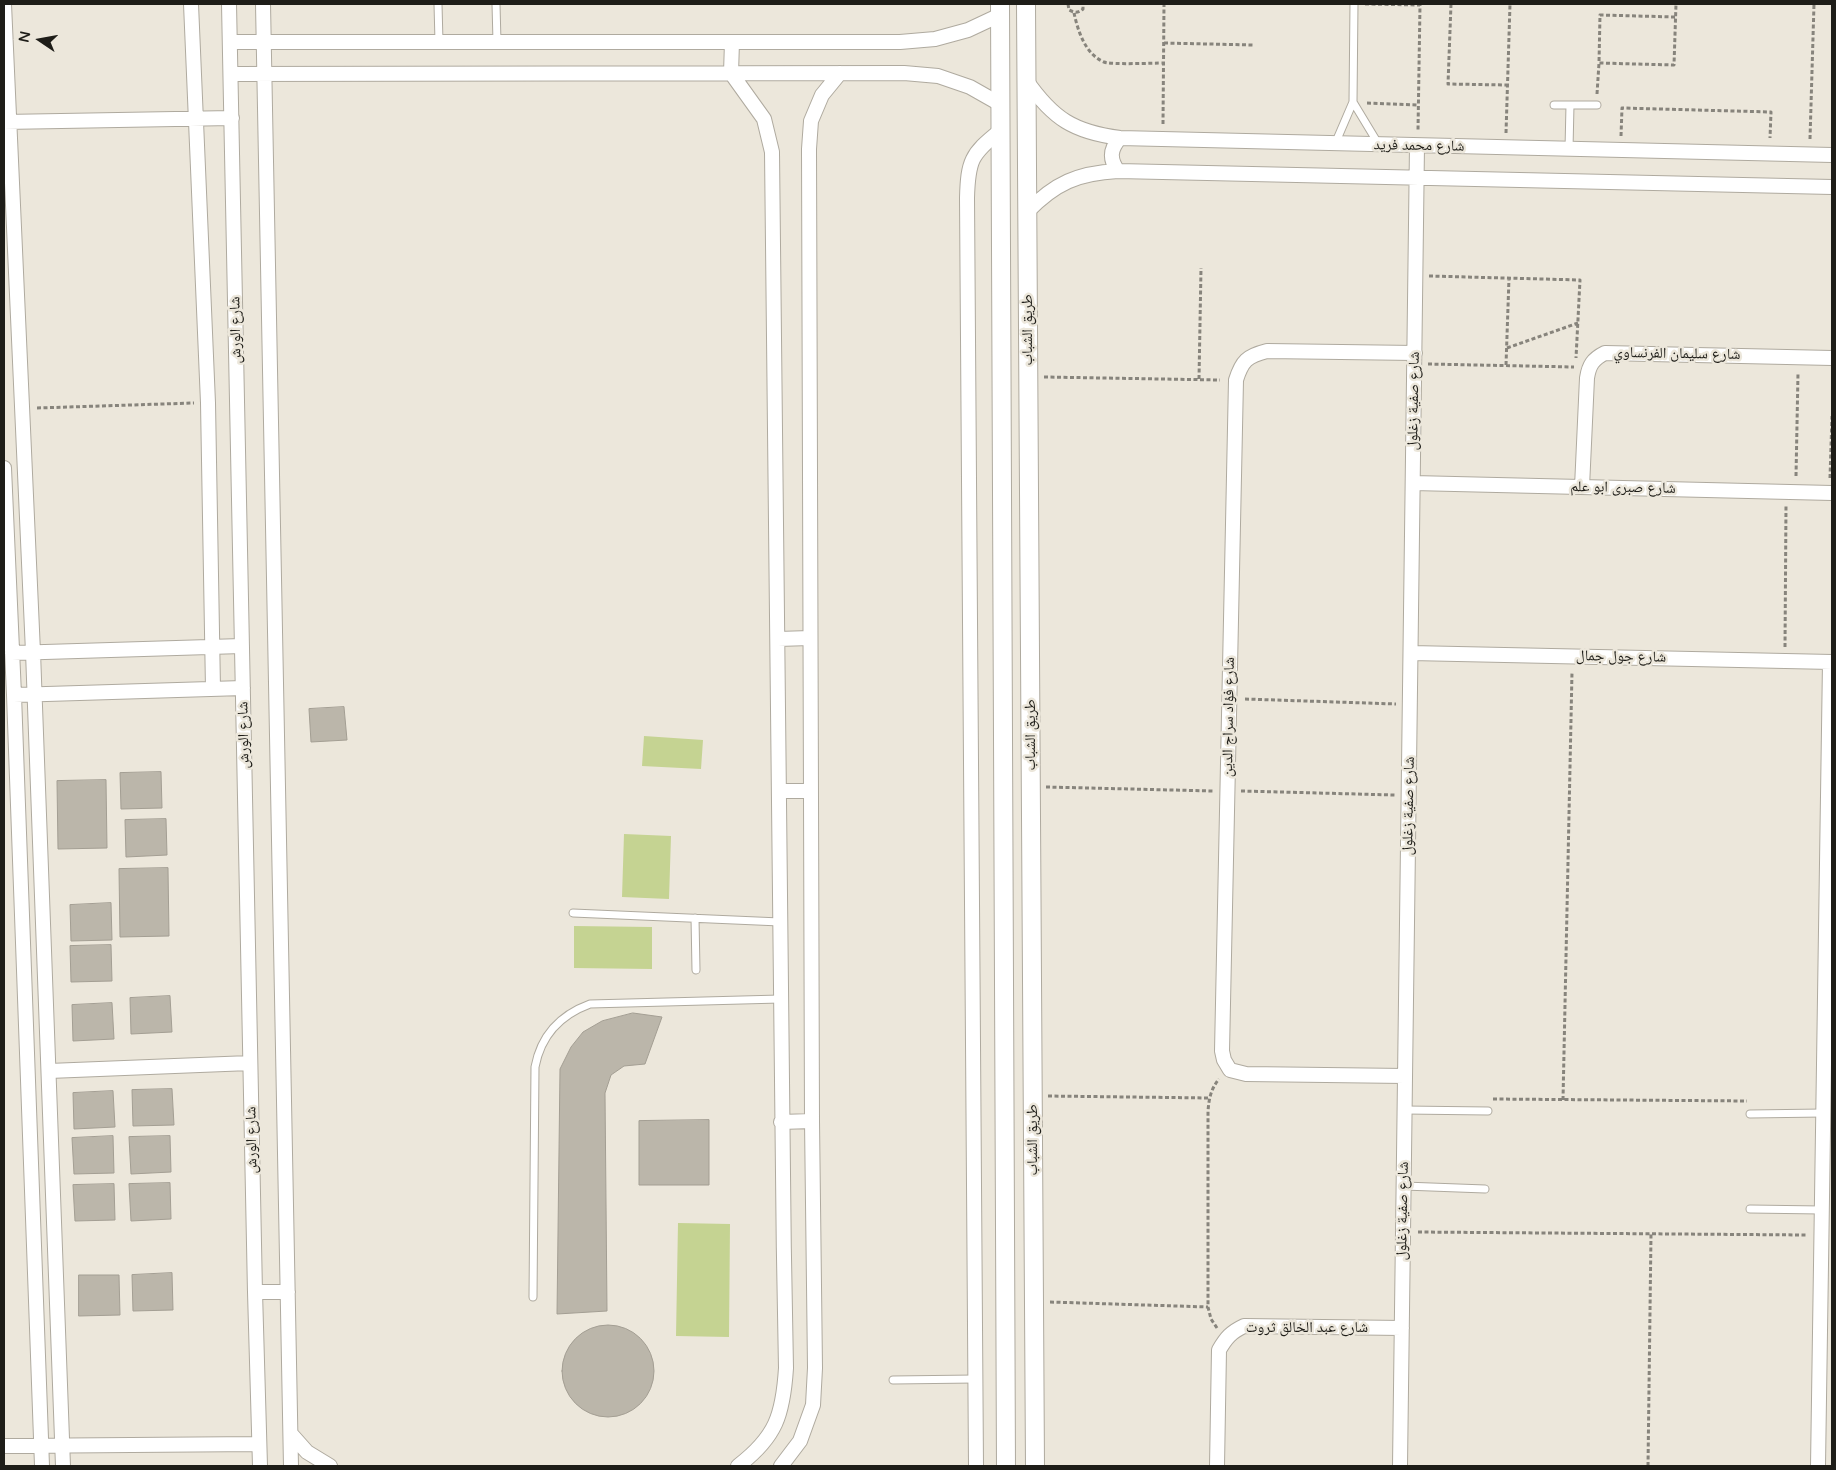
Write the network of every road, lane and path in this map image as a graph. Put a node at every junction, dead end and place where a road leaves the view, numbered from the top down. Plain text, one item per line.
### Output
1 (4, 4) edge
2 (191, 4) edge
3 (230, 4) edge
4 (263, 4) edge
5 (438, 4) edge
6 (496, 4) edge
7 (1026, 4) edge
8 (1068, 4) edge
9 (1084, 4) edge
10 (1164, 4) edge
11 (1354, 4) edge
12 (1451, 4) edge
13 (1510, 4) edge
14 (1676, 4) edge
15 (1814, 4) edge
16 (1000, 9) edge
17 (1074, 13) junction
18 (1675, 17) junction
19 (230, 42) junction
20 (264, 42) junction
21 (439, 42) junction
22 (497, 42) junction
23 (732, 42) junction
24 (1164, 43) junction
25 (1253, 45) dead end
26 (1599, 62) junction
27 (1164, 63) junction
28 (731, 73) junction
29 (840, 73) junction
30 (231, 74) junction
31 (264, 74) junction
32 (1026, 80) junction
33 (1507, 85) junction
34 (1353, 102) junction
35 (1000, 104) junction
36 (1554, 105) dead end
37 (1570, 105) junction
38 (1597, 105) joint
39 (1418, 106) junction
40 (195, 118) junction
41 (232, 118) junction
42 (6, 122) edge
43 (1000, 131) junction
44 (1120, 138) junction
45 (1163, 139) junction
46 (1335, 144) junction
47 (1379, 145) junction
48 (1418, 146) junction
49 (1505, 148) junction
50 (1569, 149) junction
51 (1620, 150) junction
52 (1769, 154) junction
53 (1809, 155) junction
54 (1832, 155) edge
55 (1118, 171) junction
56 (1417, 178) junction
57 (1832, 187) edge
58 (1027, 212) junction
59 (1201, 268) dead end
60 (1416, 276) junction
61 (1509, 278) junction
62 (1578, 323) junction
63 (1507, 348) junction
64 (1798, 357) junction
65 (1415, 358) junction
66 (1832, 358) edge
67 (1506, 365) junction
68 (1582, 367) junction
69 (1028, 377) junction
70 (1199, 379) junction
71 (1236, 380) junction
72 (208, 403) junction
73 (22, 408) junction
74 (1832, 416) edge
75 (4, 468) edge
76 (1413, 484) junction
77 (1582, 487) junction
78 (1791, 492) junction
79 (1831, 493) edge
80 (810, 638) junction
81 (778, 639) junction
82 (242, 646) junction
83 (212, 647) junction
84 (33, 652) junction
85 (12, 653) junction
86 (1411, 653) junction
87 (1572, 656) junction
88 (1785, 661) junction
89 (1831, 662) edge
90 (243, 688) junction
91 (213, 689) junction
92 (14, 695) junction
93 (35, 695) junction
94 (1229, 699) junction
95 (1410, 704) junction
96 (779, 791) junction
97 (810, 791) junction
98 (1830, 832) edge
99 (573, 913) dead end
100 (695, 918) junction
101 (780, 922) junction
102 (696, 970) dead end
103 (780, 999) junction
104 (250, 1063) junction
105 (1230, 1070) junction
106 (49, 1071) junction
107 (1405, 1076) junction
108 (1033, 1096) junction
109 (1209, 1098) junction
110 (1484, 1099) dead end
111 (1563, 1100) junction
112 (1756, 1102) dead end
113 (1405, 1110) junction
114 (1488, 1112) dead end
115 (1823, 1113) junction
116 (1750, 1114) dead end
117 (812, 1121) junction
118 (781, 1122) junction
119 (1404, 1186) junction
120 (1485, 1189) dead end
121 (1750, 1209) dead end
122 (1821, 1210) junction
123 (1403, 1232) junction
124 (1651, 1234) junction
125 (1821, 1235) junction
126 (255, 1292) junction
127 (288, 1292) junction
128 (533, 1297) dead end
129 (1034, 1302) junction
130 (1208, 1308) junction
131 (1402, 1328) junction
132 (1225, 1338) junction
133 (975, 1379) junction
134 (893, 1380) dead end
135 (291, 1434) junction
136 (259, 1444) junction
137 (4, 1446) edge
138 (41, 1446) junction
139 (62, 1446) junction
140 (42, 1466) edge
141 (63, 1466) edge
142 (260, 1466) edge
143 (291, 1466) edge
144 (330, 1466) edge
145 (738, 1466) edge
146 (782, 1466) edge
147 (976, 1466) edge
148 (1006, 1466) edge
149 (1035, 1466) edge
150 (1217, 1466) edge
151 (1400, 1466) edge
152 (1648, 1466) edge
153 (1818, 1466) edge

1 - 42 street
2 - 40 street
3 - 19 street, شارع الورش
4 - 20 street
5 - 21 lane
6 - 22 lane
7 - 32 street, طريق الشباب
8 - 17 path
9 - 17 path
10 - 24 path
11 - 34 lane
11 - 39 path
12 - 33 path
13 - 33 path
14 - 18 path
15 - 53 path
16 - 23 street
16 - 35 street, طريق الشباب
17 - 27 path
18 - 26 path
18 - 26 path
19 - 20 street
19 - 30 street, شارع الورش
20 - 21 street
20 - 31 street
21 - 22 street
22 - 23 street
23 - 28 street
24 - 25 path
24 - 27 path
26 - 38 path
27 - 45 path
28 - 29 street
28 - 31 street
28 - 81 street
29 - 35 street
29 - 80 street
30 - 31 street
30 - 41 street, شارع الورش
31 - 127 street
32 - 44 street, شارع محمد فريد
32 - 58 street, طريق الشباب
33 - 49 path
34 - 39 path
34 - 46 lane
34 - 47 lane
35 - 43 street, طريق الشباب
36 - 37 lane
37 - 38 lane
37 - 50 lane
39 - 48 path
40 - 41 street
40 - 42 street
40 - 72 street
41 - 82 street, شارع الورش
42 - 73 street
43 - 133 street
43 - 148 street, طريق الشباب
44 - 45 street, شارع محمد فريد
44 - 55 street
45 - 46 street, شارع محمد فريد
46 - 47 street, شارع محمد فريد
47 - 48 street, شارع محمد فريد
48 - 49 street, شارع محمد فريد
48 - 56 street, شارع صفية زغلول
49 - 50 street, شارع محمد فريد
50 - 51 street, شارع محمد فريد
51 - 52 street, شارع محمد فريد
51 - 52 path
52 - 53 street, شارع محمد فريد
53 - 54 street, شارع محمد فريد
55 - 56 street, شارع محمد فريد
55 - 58 street, شارع محمد فريد
56 - 57 street, شارع محمد فريد
56 - 60 street, شارع صفية زغلول
58 - 69 street, طريق الشباب
59 - 70 path
60 - 61 path
60 - 65 street, شارع صفية زغلول
61 - 62 path
61 - 63 path
62 - 63 path
62 - 68 path
63 - 67 path
64 - 66 street, شارع سليمان الفرنساوي
64 - 68 street, شارع سليمان الفرنساوي
64 - 78 path
65 - 67 path
65 - 71 street, شارع فؤاد سراج الدين
65 - 76 street, شارع صفية زغلول
67 - 68 path
68 - 77 street
69 - 70 path
69 - 108 street, طريق الشباب
70 - 71 path
71 - 94 street, شارع فؤاد سراج الدين
72 - 73 path
72 - 83 street
73 - 84 street
74 - 79 path
75 - 85 street
76 - 77 street, شارع صبرى ابو علم
76 - 86 street, شارع صفية زغلول
77 - 78 street, شارع صبرى ابو علم
78 - 79 street, شارع صبرى ابو علم
78 - 88 path
80 - 81 street
80 - 97 street
81 - 96 street
82 - 83 street
82 - 90 street, شارع الورش
83 - 84 street
83 - 91 street
84 - 85 street
84 - 93 street
85 - 92 street
86 - 87 street, شارع جول جمال
86 - 95 street, شارع صفية زغلول
87 - 88 street, شارع جول جمال
87 - 111 path
88 - 89 street, شارع جول جمال
89 - 98 street
90 - 91 street
90 - 104 street, شارع الورش
91 - 93 street
92 - 93 street
92 - 138 street
93 - 106 street
94 - 95 path
94 - 105 street, شارع فؤاد سراج الدين
95 - 107 street, شارع صفية زغلول
96 - 97 street
96 - 101 street
97 - 117 street
98 - 115 street
99 - 100 lane
100 - 101 lane
100 - 102 lane
101 - 103 street
103 - 118 street
103 - 128 lane
104 - 106 street
104 - 126 street, شارع الورش
105 - 107 street
105 - 109 path
106 - 139 street
107 - 113 street, شارع صفية زغلول
108 - 109 path
108 - 129 street, طريق الشباب
109 - 130 path
110 - 111 path
111 - 112 path
113 - 114 lane
113 - 119 street, شارع صفية زغلول
115 - 116 lane
115 - 122 street
117 - 118 street
117 - 146 street
118 - 145 street
119 - 120 lane
119 - 123 street, شارع صفية زغلول
121 - 122 lane
122 - 125 street
123 - 124 path
123 - 131 street, شارع صفية زغلول
124 - 125 path
124 - 152 path
125 - 153 street
126 - 127 street
126 - 136 street, شارع الورش
127 - 135 street
129 - 130 path
129 - 149 street, طريق الشباب
130 - 132 path
131 - 132 street, شارع عبد الخالق ثروت
131 - 151 street, شارع صفية زغلول
132 - 150 street, شارع عبد الخالق ثروت
133 - 134 lane
133 - 147 street
135 - 143 street
135 - 144 street
136 - 139 street
136 - 142 street, شارع الورش
137 - 138 street
138 - 139 street
138 - 140 street
139 - 141 street

